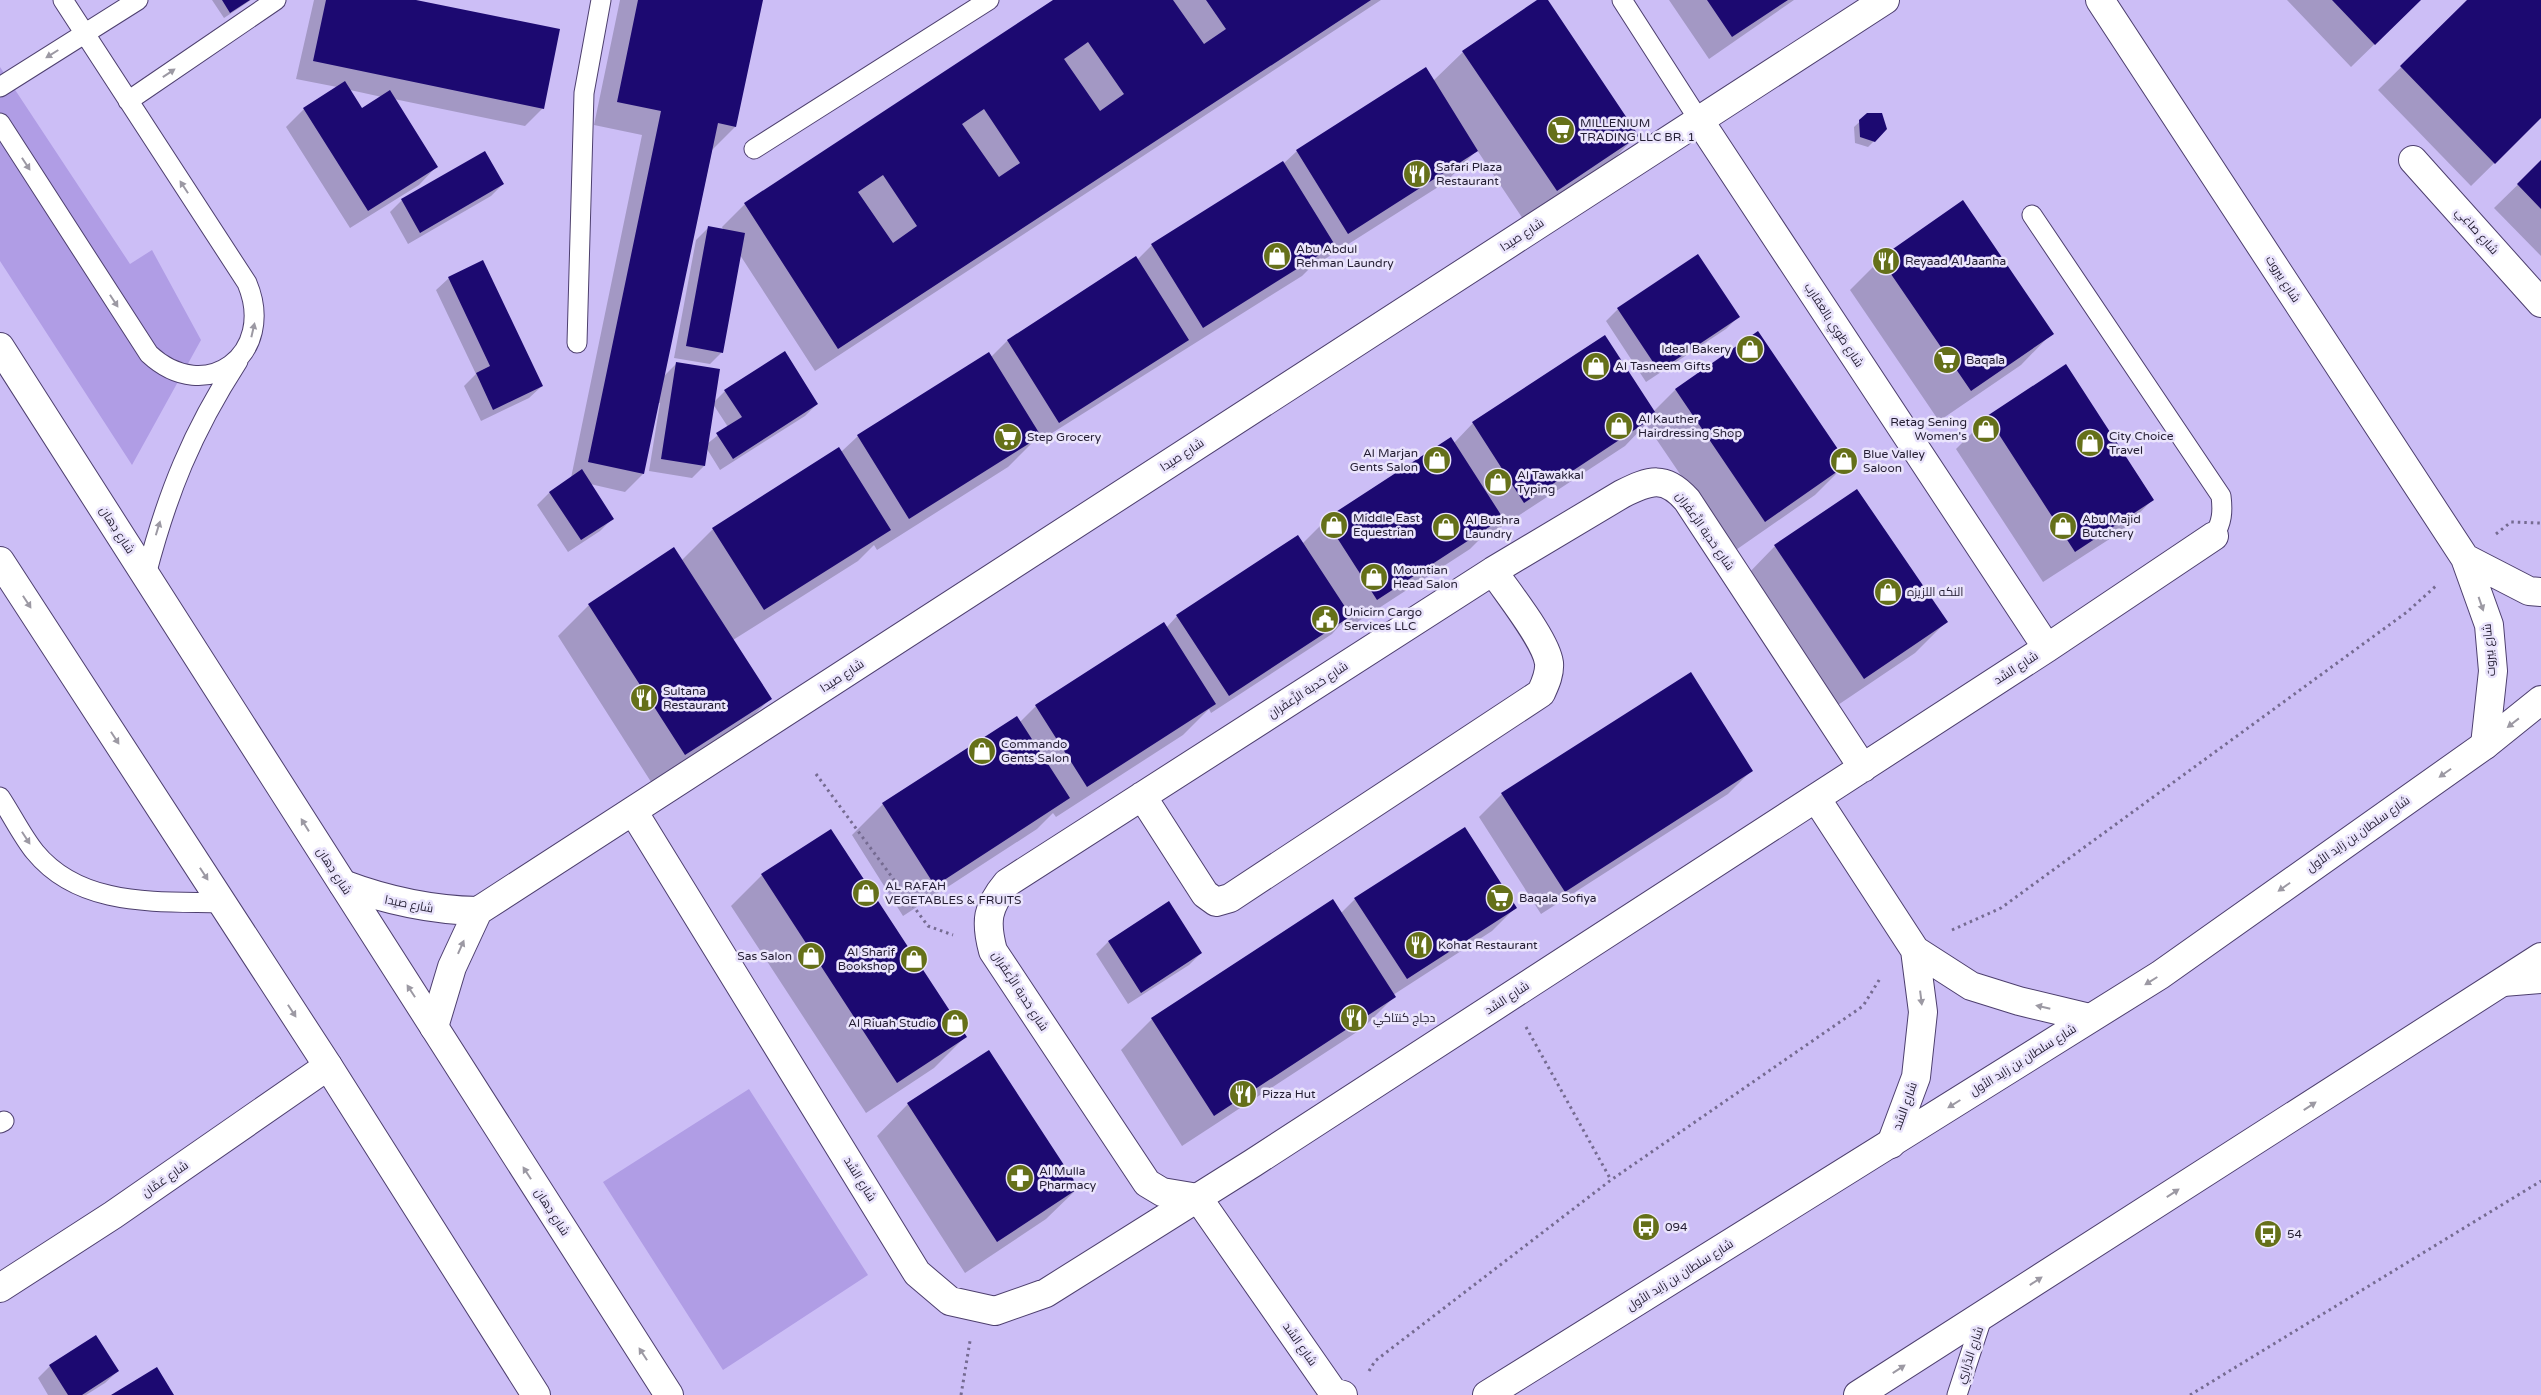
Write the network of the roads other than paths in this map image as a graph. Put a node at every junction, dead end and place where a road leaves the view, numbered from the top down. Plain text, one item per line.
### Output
1 (63, 0) edge
2 (138, 0) edge
3 (276, 0) edge
4 (599, 0) edge
5 (989, 0) edge
6 (1622, 0) edge
7 (1885, 0) edge
8 (2100, 0) edge
9 (85, 34) junction
10 (0, 87) edge
11 (128, 101) junction
12 (1699, 120) junction
13 (0, 123) edge
14 (754, 149) dead end
15 (2413, 160) dead end
16 (2032, 214) dead end
17 (2541, 303) edge
18 (577, 343) dead end
19 (0, 347) edge
20 (242, 354) junction
21 (2214, 536) joint
22 (2465, 558) junction
23 (0, 561) edge
24 (1493, 571) junction
25 (146, 575) junction
26 (2541, 592) edge
27 (2047, 648) junction
28 (2541, 700) edge
29 (2485, 745) junction
30 (1863, 768) junction
31 (1142, 796) junction
32 (0, 797) edge
33 (1816, 798) junction
34 (633, 811) junction
35 (343, 884) junction
36 (222, 903) junction
37 (478, 911) junction
38 (1915, 950) junction
39 (2541, 957) edge
40 (2541, 979) edge
41 (2503, 982) junction
42 (2090, 1018) junction
43 (434, 1027) junction
44 (328, 1066) junction
45 (1891, 1144) junction
46 (1198, 1198) junction
47 (0, 1288) edge
48 (1983, 1315) junction
49 (1336, 1394) edge
50 (536, 1395) edge
51 (669, 1395) edge
52 (1488, 1395) edge
53 (1858, 1395) edge
54 (1957, 1395) edge

1 - 9 lane
2 - 9 lane
11 -> 3 lane
4 - 18 lane
5 - 14 lane
6 - 12 lane, شارع طَوِي بالعَقارب
7 - 12 street, شارع صيدا
8 - 22 street, شارع بيروت
9 -> 10 lane
9 - 11 lane
20 -> 11 lane
12 - 27 street, شارع طَوِي بالعَقارب
12 - 34 street, شارع صيدا
13 -> 20 lane
15 - 17 street, شارع صاغِي
16 - 21 lane
19 - 25 street, شارع دِهان
25 -> 20 lane
21 - 27 street, شارع السَّد
22 - 26 street, شارع بيروت
22 -> 29 street, شارع بيروت
23 -> 36 street
24 - 30 street, شارع حَدبة الزَّعفَران
24 - 31 street, شارع حَدبة الزَّعفَران
24 - 31 street
35 -> 25 street, شارع دِهان
27 - 30 street, شارع السَّد
28 -> 29 street, شارع سلطان بن زايد الأول
29 -> 42 street, شارع سلطان بن زايد الأول
30 - 33 street, شارع السَّد
31 - 46 street, شارع حَدبة الزَّعفَران
32 -> 36 lane
33 - 38 street, شارع السَّد
33 - 46 street, شارع السَّد
34 - 37 street, شارع صيدا
34 - 46 street, شارع السَّد
35 - 37 street, شارع صيدا
43 -> 35 street, شارع دِهان
36 -> 44 street
43 -> 37 street
42 -> 38 street, شارع السَّد
38 -> 45 street, شارع السَّد
39 - 41 street
40 - 41 street
48 -> 41 street
42 -> 45 street, شارع سلطان بن زايد الأول
51 -> 43 street, شارع دِهان
44 - 47 street, شارع عَمَّان
44 - 50 street
45 - 52 street, شارع سلطان بن زايد الأول
46 - 49 street, شارع السَّد
53 -> 48 street
48 - 54 lane, شارع الدَّرارِي

